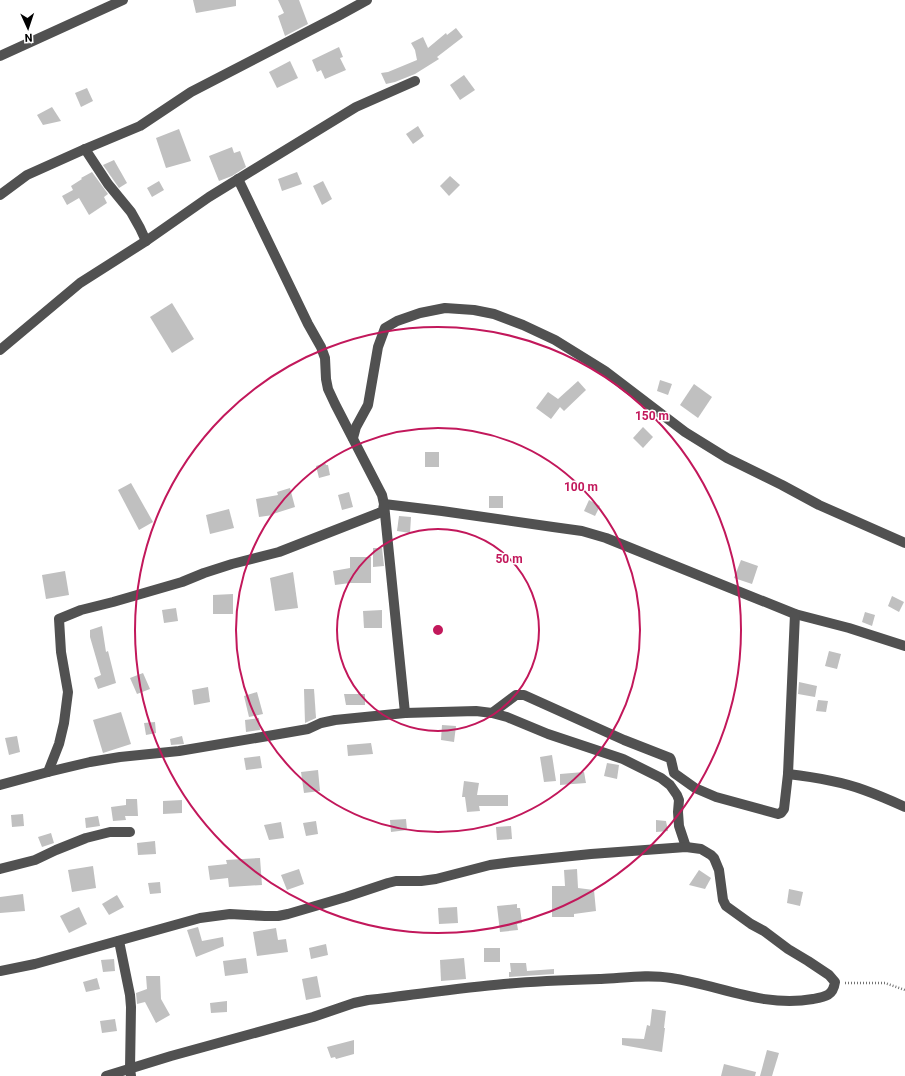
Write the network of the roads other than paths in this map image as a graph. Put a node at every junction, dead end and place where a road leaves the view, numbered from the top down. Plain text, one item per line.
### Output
1 (123, 0) edge
2 (367, 0) edge
3 (0, 56) edge
4 (415, 82) dead end
5 (85, 149) junction
6 (238, 179) junction
7 (0, 195) edge
8 (146, 241) junction
9 (0, 350) edge
10 (352, 438) junction
11 (384, 504) junction
12 (905, 543) edge
13 (795, 614) junction
14 (905, 646) edge
15 (492, 713) junction
16 (405, 714) junction
17 (48, 772) junction
18 (788, 774) junction
19 (0, 785) edge
20 (905, 807) edge
21 (130, 832) dead end
22 (686, 847) junction
23 (0, 869) edge
24 (119, 941) junction
25 (0, 971) edge
26 (130, 1072) edge
27 (106, 1076) edge

1 - 3 street
2 - 5 street
4 - 6 street
5 - 7 street
5 - 8 street
6 - 8 street
6 - 10 street
8 - 9 street
10 - 11 street
10 - 12 street
11 - 13 street
11 - 16 street
11 - 17 street
13 - 14 street
13 - 18 street
15 - 16 street
15 - 18 street
15 - 22 street
16 - 17 street
17 - 19 street
18 - 20 street
21 - 23 street
22 - 24 street
22 - 26 street
24 - 25 street
24 - 26 street
26 - 27 street

